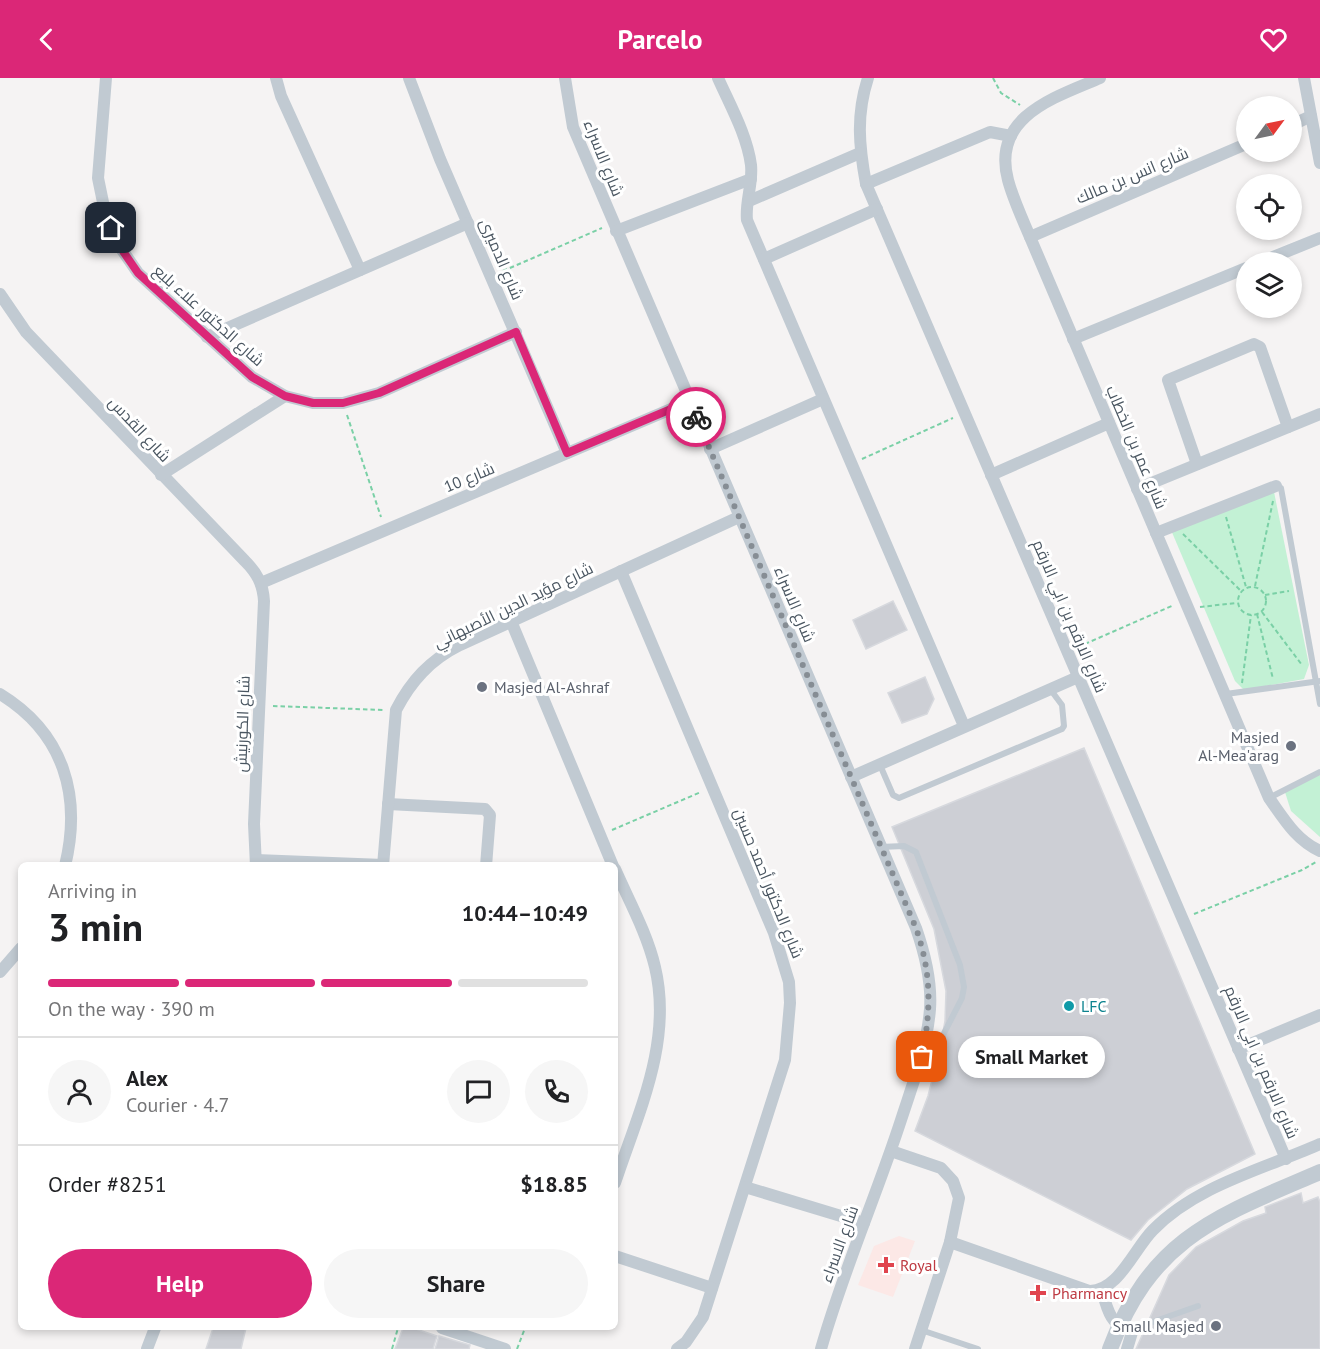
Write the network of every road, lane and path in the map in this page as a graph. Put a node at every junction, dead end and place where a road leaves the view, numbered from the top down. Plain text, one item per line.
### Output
1 (106, 78) edge
2 (276, 78) edge
3 (409, 78) edge
4 (565, 78) edge
5 (718, 78) edge
6 (868, 78) edge
7 (993, 78) edge
8 (1100, 78) edge
9 (1304, 78) edge
10 (1033, 109) junction
11 (1311, 116) junction
12 (1302, 120) edge
13 (1011, 136) junction
14 (1236, 148) edge
15 (860, 153) junction
16 (1320, 163) edge
17 (751, 179) junction
18 (867, 183) junction
19 (749, 201) junction
20 (877, 209) junction
21 (468, 223) junction
22 (615, 227) junction
23 (1029, 237) junction
24 (1320, 238) edge
25 (1286, 252) edge
26 (764, 259) junction
27 (360, 270) junction
28 (1236, 272) edge
29 (492, 276) junction
30 (0, 294) edge
31 (516, 332) junction
32 (207, 337) junction
33 (1073, 339) junction
34 (285, 396) junction
35 (823, 399) junction
36 (690, 401) junction
37 (343, 403) junction
38 (965, 413) junction
39 (1320, 414) edge
40 (1109, 423) junction
41 (1287, 427) junction
42 (710, 449) junction
43 (567, 453) junction
44 (851, 464) junction
45 (1197, 464) junction
46 (161, 475) junction
47 (992, 475) junction
48 (1276, 486) junction
49 (1137, 489) junction
50 (1223, 506) junction
51 (739, 517) junction
52 (1175, 526) junction
53 (386, 530) junction
54 (1156, 533) junction
55 (621, 572) junction
56 (261, 583) junction
57 (1254, 586) junction
58 (1247, 587) junction
59 (1298, 589) junction
60 (1241, 591) junction
61 (1265, 595) junction
62 (1237, 603) junction
63 (1187, 605) junction
64 (1262, 611) junction
65 (1257, 614) junction
66 (1251, 615) junction
67 (511, 621) junction
68 (1067, 652) junction
69 (1078, 677) junction
70 (1318, 681) edge
71 (1276, 687) junction
72 (1050, 689) junction
73 (1241, 692) junction
74 (0, 694) edge
75 (1225, 694) junction
76 (1320, 704) edge
77 (260, 706) junction
78 (396, 710) junction
79 (964, 726) junction
80 (879, 764) junction
81 (1320, 772) edge
82 (851, 777) junction
83 (712, 787) junction
84 (1269, 798) junction
85 (388, 804) junction
86 (600, 836) junction
87 (880, 847) junction
88 (1320, 851) edge
89 (1320, 858) edge
90 (66, 862) edge
91 (256, 862) edge
92 (382, 862) edge
93 (486, 862) edge
94 (612, 862) edge
95 (618, 876) edge
96 (1182, 919) junction
97 (18, 951) edge
98 (0, 972) edge
99 (1320, 1015) edge
100 (1238, 1049) junction
101 (922, 1057) junction
102 (1320, 1144) edge
103 (891, 1151) junction
104 (1286, 1159) junction
105 (1320, 1172) edge
106 (618, 1174) edge
107 (745, 1187) junction
108 (864, 1223) junction
109 (950, 1242) junction
110 (618, 1257) edge
111 (712, 1288) junction
112 (1102, 1290) junction
113 (1198, 1306) dead end
114 (154, 1330) edge
115 (397, 1330) edge
116 (448, 1330) edge
117 (524, 1330) edge
118 (921, 1330) junction
119 (1133, 1332) junction
120 (147, 1349) edge
121 (392, 1349) edge
122 (505, 1349) edge
123 (517, 1349) edge
124 (678, 1349) edge
125 (821, 1349) edge
126 (915, 1349) edge
127 (978, 1349) edge
128 (1110, 1349) edge
129 (1127, 1349) edge

1 - 32 street, شارع الدكتور علاء بلبع
2 - 27 street
3 - 21 street, شارع الدميرى
4 - 22 street, شارع الاسراء
5 - 17 street
6 - 15 street, شارع الارقم بن ابي الارقم
7 - 10 path
8 - 10 street, شارع عمر بن الخطاب
9 - 11 street
10 - 13 street, شارع عمر بن الخطاب
11 - 12 street
11 - 16 street
13 - 18 street
13 - 23 street, شارع عمر بن الخطاب
14 - 23 street, شارع انس بن مالك
15 - 18 street, شارع الارقم بن ابي الارقم
15 - 19 street
17 - 19 street
17 - 22 street
18 - 20 street, شارع الارقم بن ابي الارقم
19 - 26 street
20 - 26 street
20 - 38 street, شارع الارقم بن ابي الارقم
21 - 27 street
21 - 29 street, شارع الدميرى
22 - 29 path
22 - 36 street, شارع الاسراء
23 - 33 street, شارع عمر بن الخطاب
24 - 25 street
26 - 35 street
27 - 32 street
28 - 33 street
29 - 31 street, شارع الدميرى
30 - 46 street, شارع القدس
31 - 37 street, شارع الدكتور علاء بلبع
31 - 43 street, شارع الدميرى
32 - 34 street, شارع الدكتور علاء بلبع
33 - 40 street, شارع عمر بن الخطاب
34 - 37 street, شارع الدكتور علاء بلبع
34 - 46 street
35 - 42 street
35 - 44 street
36 - 42 street, شارع الاسراء
36 - 43 street, شارع 10
37 - 53 path
38 - 44 path
38 - 47 street, شارع الارقم بن ابي الارقم
39 - 41 street
40 - 47 street
40 - 49 street, شارع عمر بن الخطاب
41 - 45 street
41 - 45 street
42 - 51 street, شارع الاسراء
43 - 53 street, شارع 10
44 - 79 street
45 - 49 street
46 - 56 street, شارع القدس
47 - 68 street, شارع الارقم بن ابي الارقم
48 - 50 street
48 - 57 path
48 - 59 lane
49 - 54 street, شارع عمر بن الخطاب
50 - 52 street
50 - 58 path
51 - 55 street, شارع مؤيد الدين الأصبهاني
51 - 82 street, شارع الاسراء
52 - 54 street
52 - 60 path
53 - 56 street, شارع 10
54 - 63 street, شارع عمر بن الخطاب
55 - 67 street, شارع مؤيد الدين الأصبهاني
55 - 83 street, شارع الدكتور أحمد حسين
56 - 77 street, شارع الكورنيش
57 - 58 path
57 - 61 path
58 - 60 path
59 - 61 path
59 - 70 lane
60 - 62 path
61 - 64 path
62 - 63 path
62 - 66 path
63 - 68 path
63 - 75 street, شارع عمر بن الخطاب
64 - 65 path
64 - 70 path
65 - 66 path
65 - 71 path
66 - 73 path
67 - 78 street, شارع مؤيد الدين الأصبهاني
67 - 86 street
68 - 69 street, شارع الارقم بن ابي الارقم
69 - 72 street
69 - 96 street, شارع الارقم بن ابي الارقم
70 - 71 lane
70 - 76 lane
71 - 73 lane
72 - 79 street
72 - 80 lane
73 - 75 lane
74 - 90 street
75 - 84 street, شارع عمر بن الخطاب
77 - 78 path
77 - 91 street, شارع الكورنيش
78 - 85 street, شارع مؤيد الدين الأصبهاني
79 - 80 street
80 - 82 street
81 - 84 lane
82 - 87 street, شارع الاسراء
83 - 86 path
83 - 107 street, شارع الدكتور أحمد حسين
84 - 88 street, شارع عمر بن الخطاب
85 - 92 street, شارع مؤيد الدين الأصبهاني
85 - 93 street
86 - 94 street
87 - 101 street, شارع الاسراء
87 - 101 lane
89 - 96 path
95 - 106 street
96 - 100 street, شارع الارقم بن ابي الارقم
97 - 98 street
99 - 100 street
100 - 104 street, شارع الارقم بن ابي الارقم
101 - 103 street, شارع الاسراء
102 - 104 street
103 - 108 street, شارع الاسراء
103 - 109 street
104 - 112 street
105 - 128 street, bridge
107 - 108 street
107 - 111 street, شارع الدكتور أحمد حسين
108 - 125 street, شارع الاسراء
109 - 112 street
109 - 118 street
110 - 111 street
111 - 124 street, شارع الدكتور أحمد حسين
112 - 119 street
113 - 119 lane
114 - 120 street
115 - 121 path
116 - 122 street
117 - 123 path
118 - 126 street
118 - 127 lane
119 - 129 street

